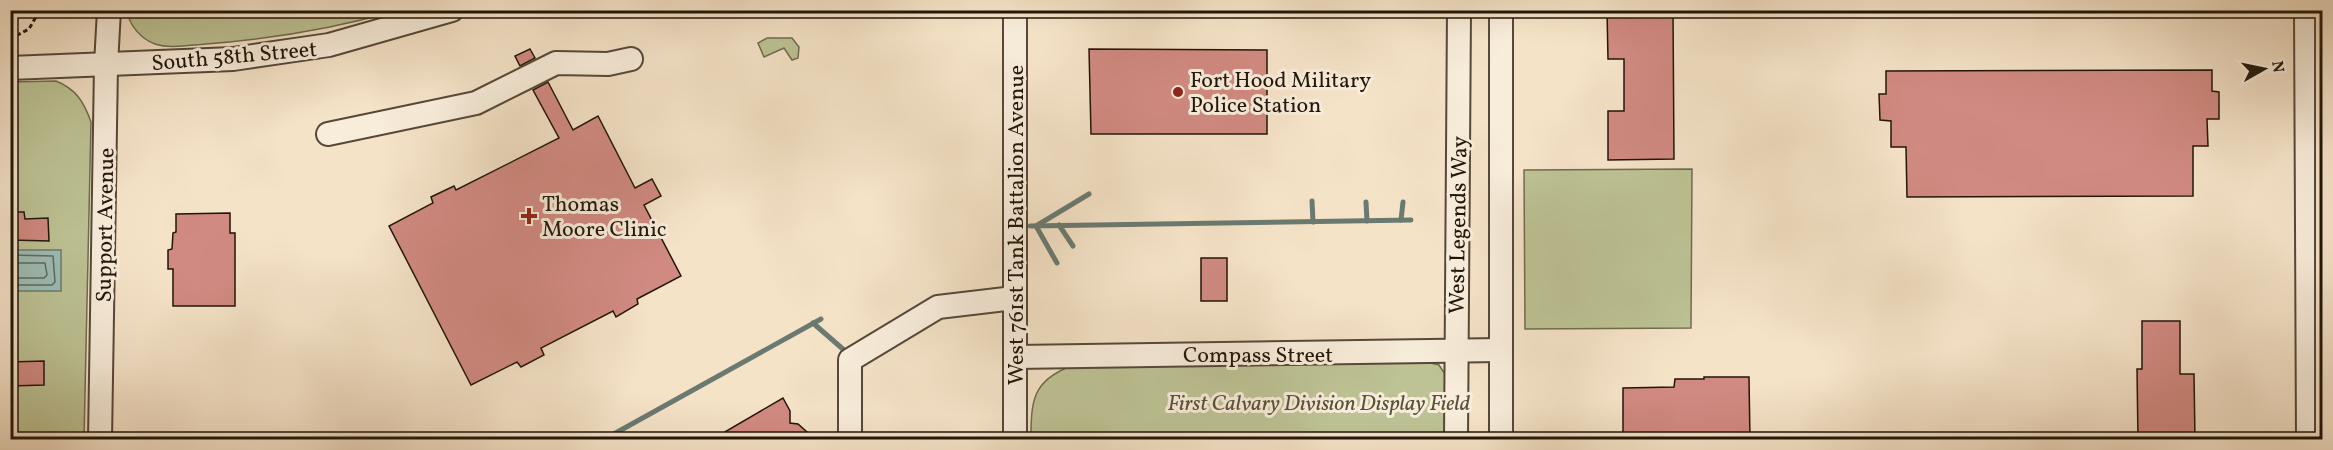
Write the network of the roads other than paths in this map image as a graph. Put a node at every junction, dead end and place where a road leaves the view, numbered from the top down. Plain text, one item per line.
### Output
1 (109, 10) edge
2 (452, 10) edge
3 (1015, 10) edge
4 (1459, 10) edge
5 (1501, 10) edge
6 (2306, 10) edge
7 (631, 59) dead end
8 (106, 66) junction
9 (10, 68) edge
10 (328, 134) dead end
11 (1014, 298) junction
12 (1455, 350) junction
13 (1500, 350) junction
14 (2315, 355) edge
15 (1015, 357) junction
16 (100, 440) edge
17 (850, 440) edge
18 (1015, 440) edge
19 (1456, 440) edge
20 (1501, 440) edge
21 (2308, 440) edge

1 - 8 street, Support Avenue
2 - 8 street, South 58th Street
3 - 11 street, West 761st Tank Battalion Avenue
4 - 12 street, West Legends Way
5 - 13 street, West Legends Way
6 - 14 street
7 - 10 street
8 - 9 street, South 58th Street
8 - 16 street, Support Avenue
11 - 15 street, West 761st Tank Battalion Avenue
11 - 17 street
12 - 13 street, Compass Street
12 - 15 street, Compass Street
12 - 19 street, West Legends Way
13 - 20 street, West Legends Way
14 - 21 street
15 - 18 street, West 761st Tank Battalion Avenue

